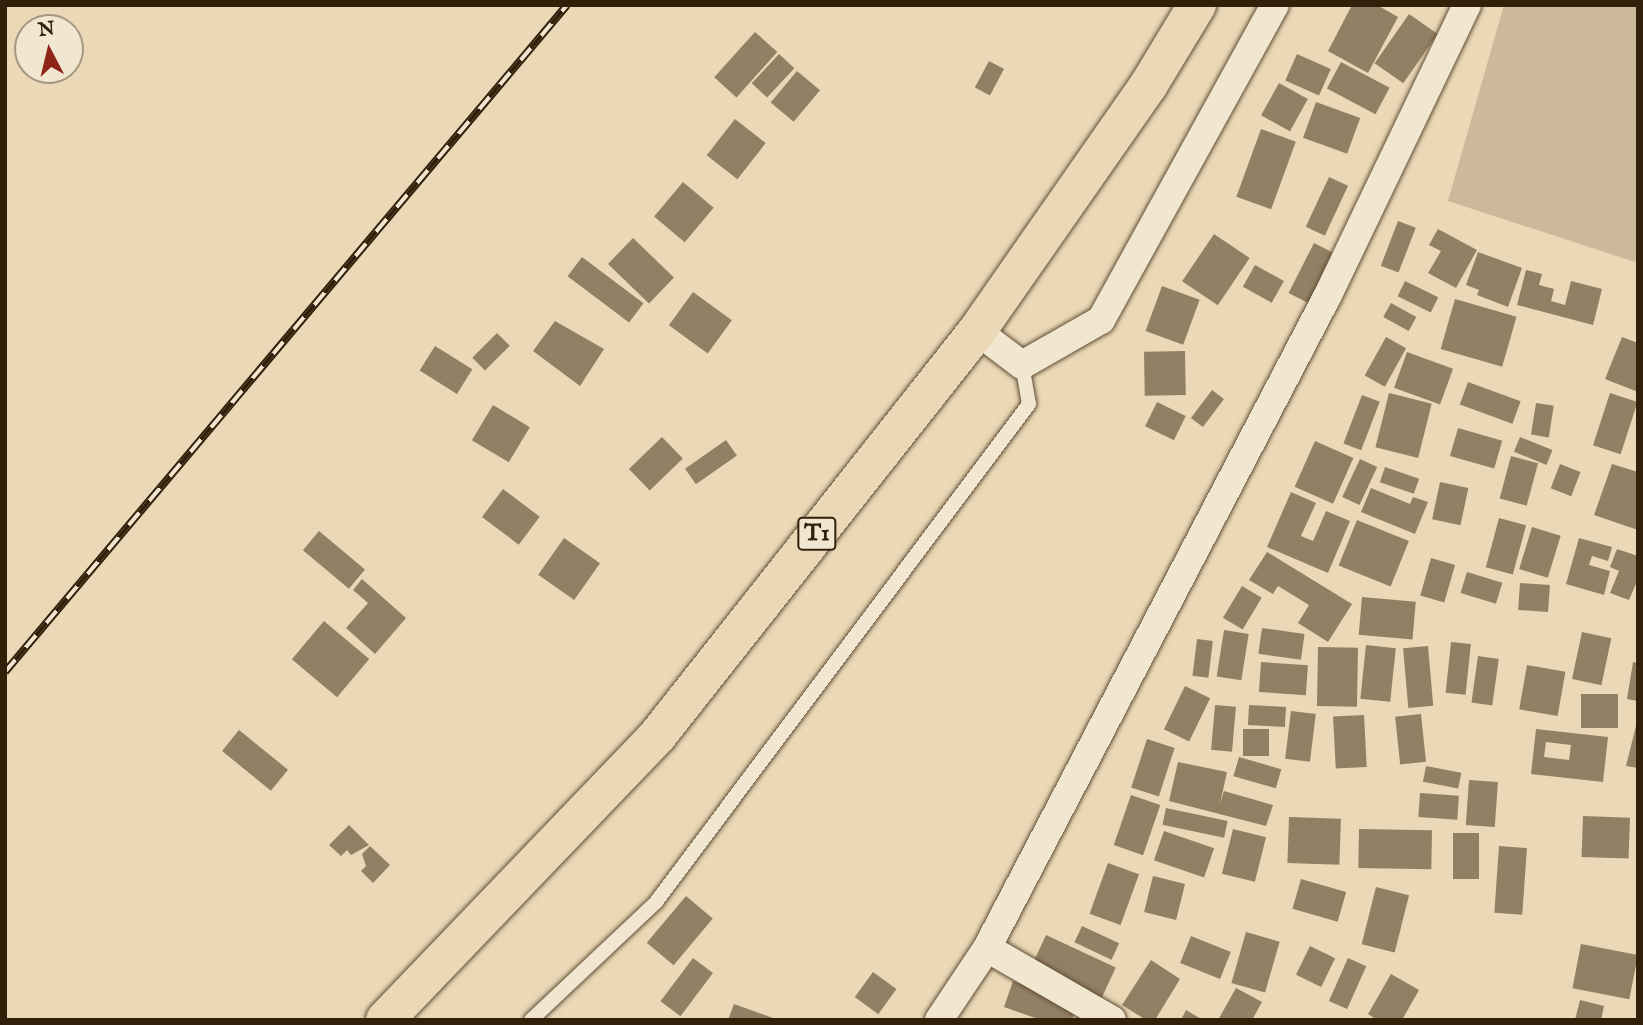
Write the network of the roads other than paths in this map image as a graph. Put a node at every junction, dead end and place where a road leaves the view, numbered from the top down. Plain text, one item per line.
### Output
1 (1197, 5) edge
2 (1275, 5) edge
3 (1466, 5) edge
4 (977, 331) junction
5 (1022, 365) junction
6 (986, 947) junction
7 (385, 1020) edge
8 (531, 1020) edge
9 (939, 1020) edge
10 (1112, 1020) edge

1 - 4 highway, T1
2 - 5 street
3 - 6 street
4 - 5 street
4 - 7 highway, T1
5 - 8 lane
6 - 9 street
6 - 10 street

